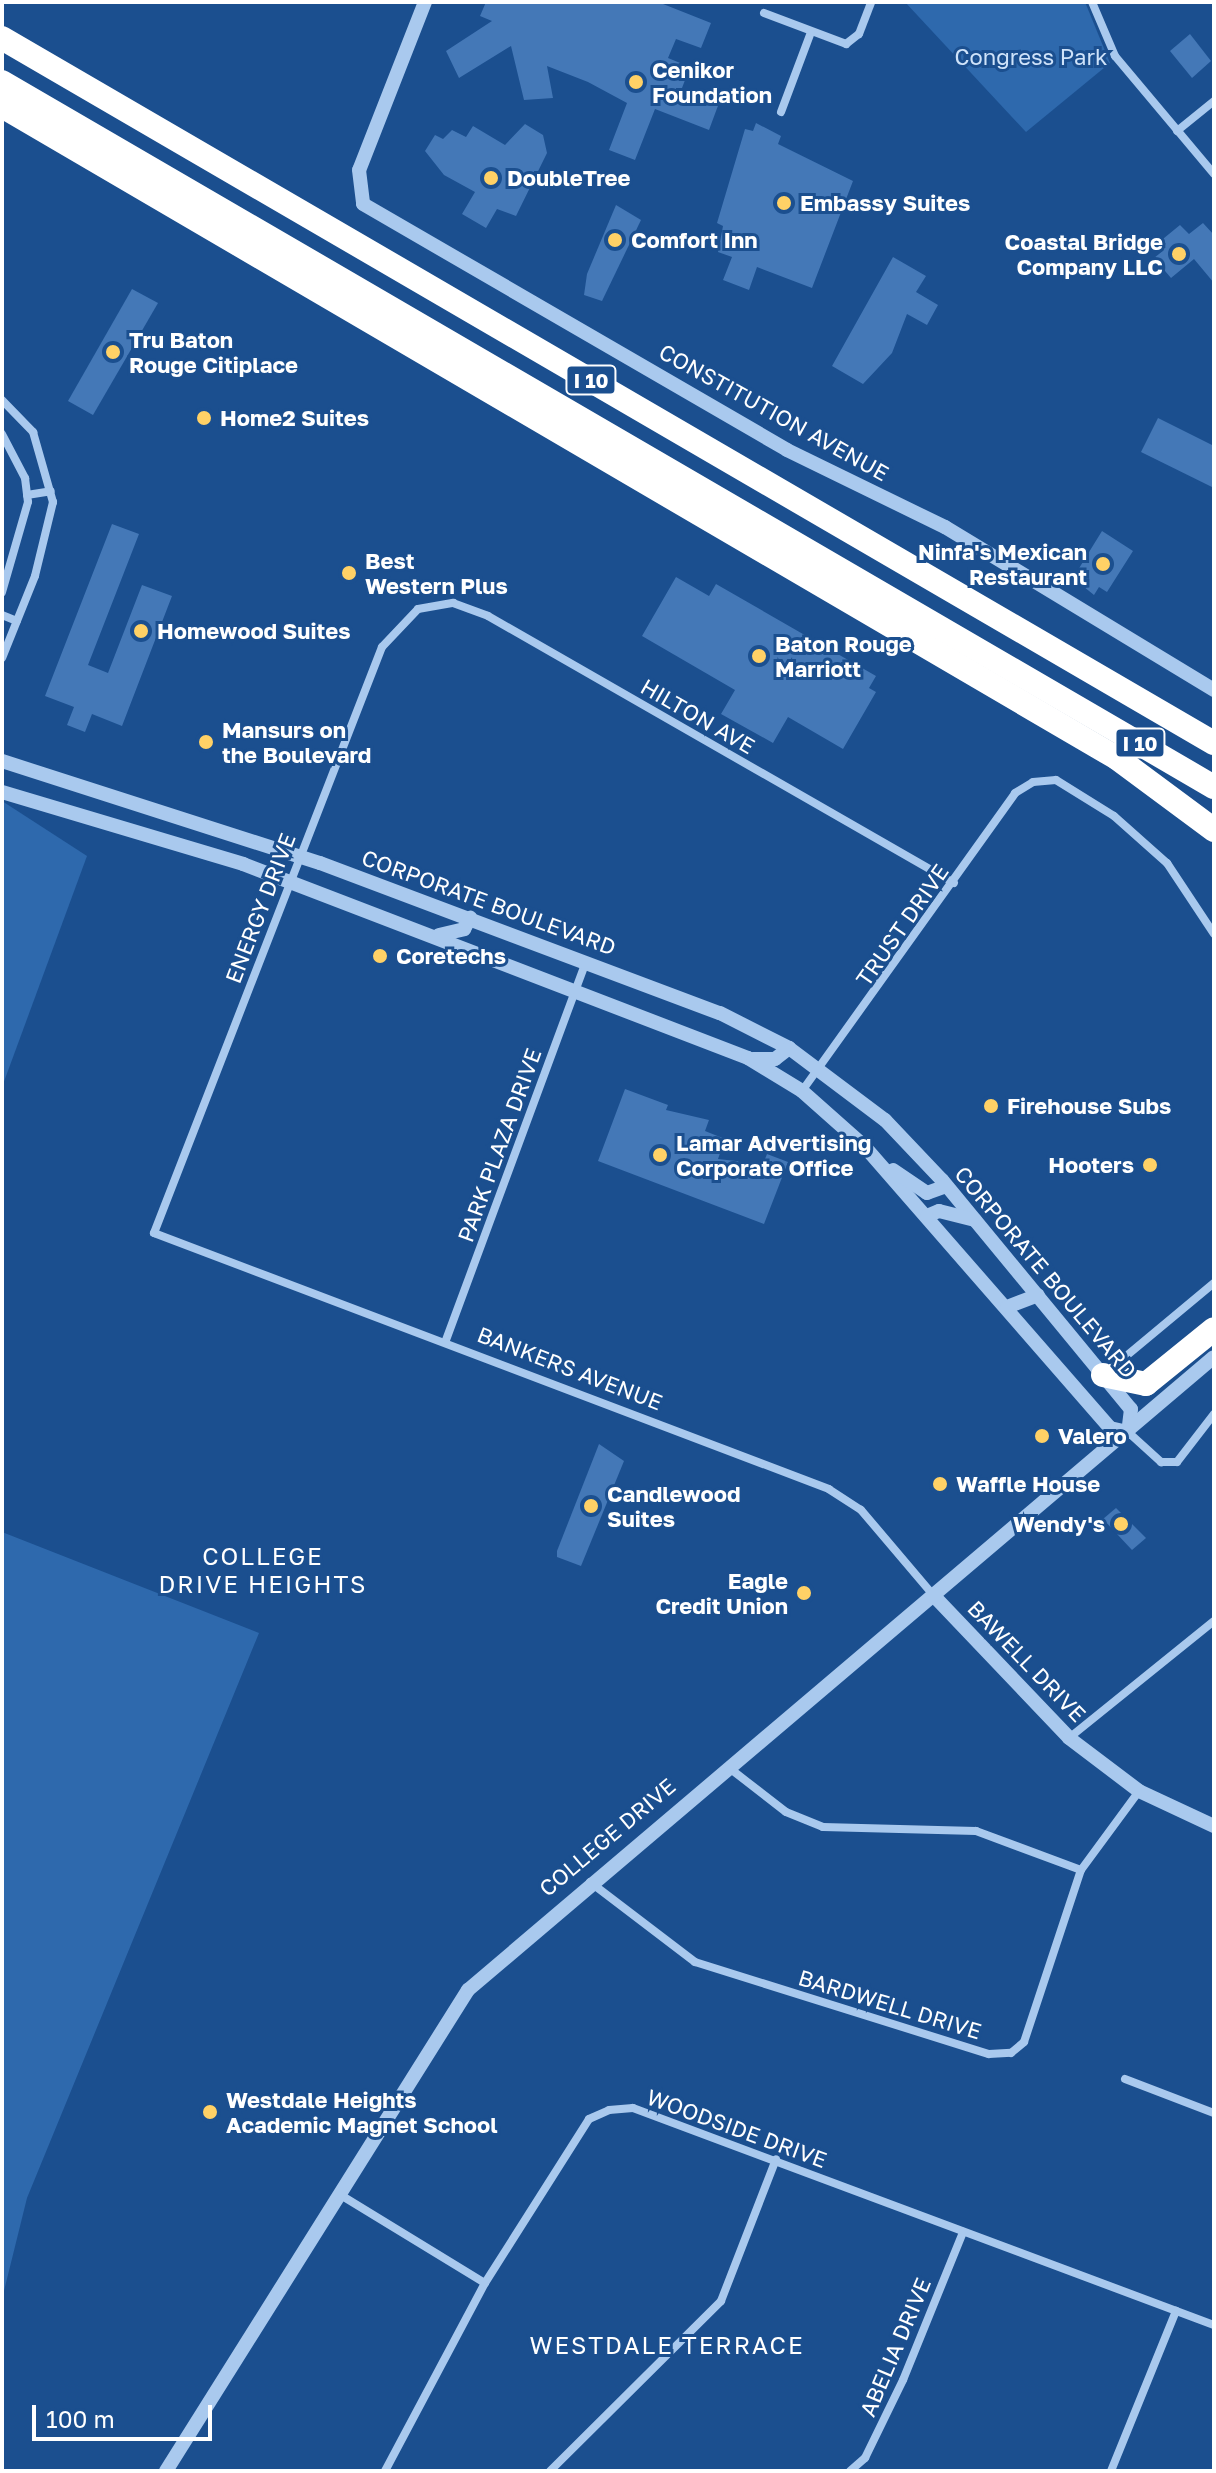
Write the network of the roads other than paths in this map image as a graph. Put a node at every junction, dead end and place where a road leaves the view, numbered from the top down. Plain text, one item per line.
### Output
1 (425, 2) edge
2 (871, 2) edge
3 (1092, 2) edge
4 (764, 13) dead end
5 (811, 32) junction
6 (2, 38) edge
7 (2, 82) edge
8 (1214, 101) edge
9 (2, 106) edge
10 (781, 112) dead end
11 (1177, 131) junction
12 (1214, 174) edge
13 (2, 400) edge
14 (2, 434) edge
15 (51, 491) junction
16 (27, 495) junction
17 (2, 592) edge
18 (418, 609) joint
19 (2, 615) edge
20 (17, 621) junction
21 (2, 658) edge
22 (1214, 690) edge
23 (1179, 722) junction
24 (1214, 736) edge
25 (1214, 743) edge
26 (2, 761) edge
27 (1214, 787) edge
28 (2, 792) edge
29 (1214, 830) edge
30 (300, 856) junction
31 (290, 881) junction
32 (954, 883) junction
33 (470, 918) junction
34 (1214, 934) edge
35 (434, 935) junction
36 (586, 962) junction
37 (576, 989) junction
38 (789, 1048) junction
39 (748, 1058) junction
40 (823, 1071) junction
41 (802, 1091) junction
42 (881, 1165) junction
43 (946, 1186) junction
44 (927, 1216) junction
45 (975, 1220) junction
46 (154, 1233) joint
47 (1214, 1283) edge
48 (1038, 1295) junction
49 (1007, 1307) junction
50 (1214, 1329) edge
51 (446, 1340) junction
52 (1214, 1357) edge
53 (1103, 1375) junction
54 (1214, 1414) edge
55 (1128, 1432) junction
56 (934, 1596) junction
57 (1214, 1621) edge
58 (1069, 1738) junction
59 (726, 1766) junction
60 (1139, 1791) junction
61 (1214, 1826) edge
62 (1081, 1870) junction
63 (589, 1882) junction
64 (1125, 2079) dead end
65 (1214, 2113) edge
66 (776, 2159) junction
67 (339, 2194) junction
68 (963, 2232) junction
69 (485, 2283) junction
70 (1176, 2311) junction
71 (1214, 2325) edge
72 (166, 2471) edge
73 (385, 2471) edge
74 (550, 2471) edge
75 (850, 2471) edge
76 (1111, 2471) edge

1 - 22 street, CONSTITUTION AVENUE
2 - 5 street
3 - 11 street
4 - 5 street
5 - 10 street
6 - 23 highway, I 10
7 - 27 highway, I 10
8 - 11 street
9 - 29 highway
11 - 12 street
13 - 15 street
14 - 16 street
15 - 16 street
15 - 20 street
16 - 17 street
18 - 30 street, ENERGY DRIVE
18 - 32 street, HILTON AVE
19 - 20 street
20 - 21 street
23 - 24 highway
23 - 25 highway, I 10
26 - 30 street, CORPORATE BOULEVARD
28 - 31 street
30 - 31 street, ENERGY DRIVE
30 - 33 street, CORPORATE BOULEVARD
31 - 35 street
31 - 46 street, ENERGY DRIVE
32 - 34 street, TRUST DRIVE
32 - 40 street, TRUST DRIVE
33 - 35 street
33 - 36 street, CORPORATE BOULEVARD
35 - 37 street
36 - 37 street, PARK PLAZA DRIVE
36 - 38 street, CORPORATE BOULEVARD
37 - 39 street
37 - 51 street, PARK PLAZA DRIVE
38 - 39 street
38 - 40 street, CORPORATE BOULEVARD
39 - 41 street
40 - 41 street, TRUST DRIVE
40 - 43 street, CORPORATE BOULEVARD
41 - 42 street
42 - 43 street
42 - 44 street
43 - 45 street, CORPORATE BOULEVARD
44 - 45 street
44 - 49 street
45 - 48 street, CORPORATE BOULEVARD
46 - 51 street, BANKERS AVENUE
47 - 53 street
48 - 49 street
48 - 53 street, CORPORATE BOULEVARD
49 - 55 street
50 - 53 highway
51 - 56 street, BANKERS AVENUE
52 - 55 street, COLLEGE DRIVE
53 - 55 street, CORPORATE BOULEVARD
54 - 55 street
55 - 56 street, COLLEGE DRIVE
56 - 58 street, BAWELL DRIVE
56 - 59 street, COLLEGE DRIVE
57 - 58 street
58 - 60 street, BAWELL DRIVE
59 - 62 street
59 - 63 street, COLLEGE DRIVE
60 - 61 street, BAWELL DRIVE
60 - 62 street, BARDWELL DRIVE
62 - 63 street, BARDWELL DRIVE
63 - 67 street, COLLEGE DRIVE
64 - 65 street
66 - 68 street, WOODSIDE DRIVE
66 - 69 street, WOODSIDE DRIVE
66 - 74 street
67 - 69 street
67 - 72 street, COLLEGE DRIVE
68 - 70 street, WOODSIDE DRIVE
68 - 75 street, ABELIA DRIVE
69 - 73 street
70 - 71 street, WOODSIDE DRIVE
70 - 76 street

